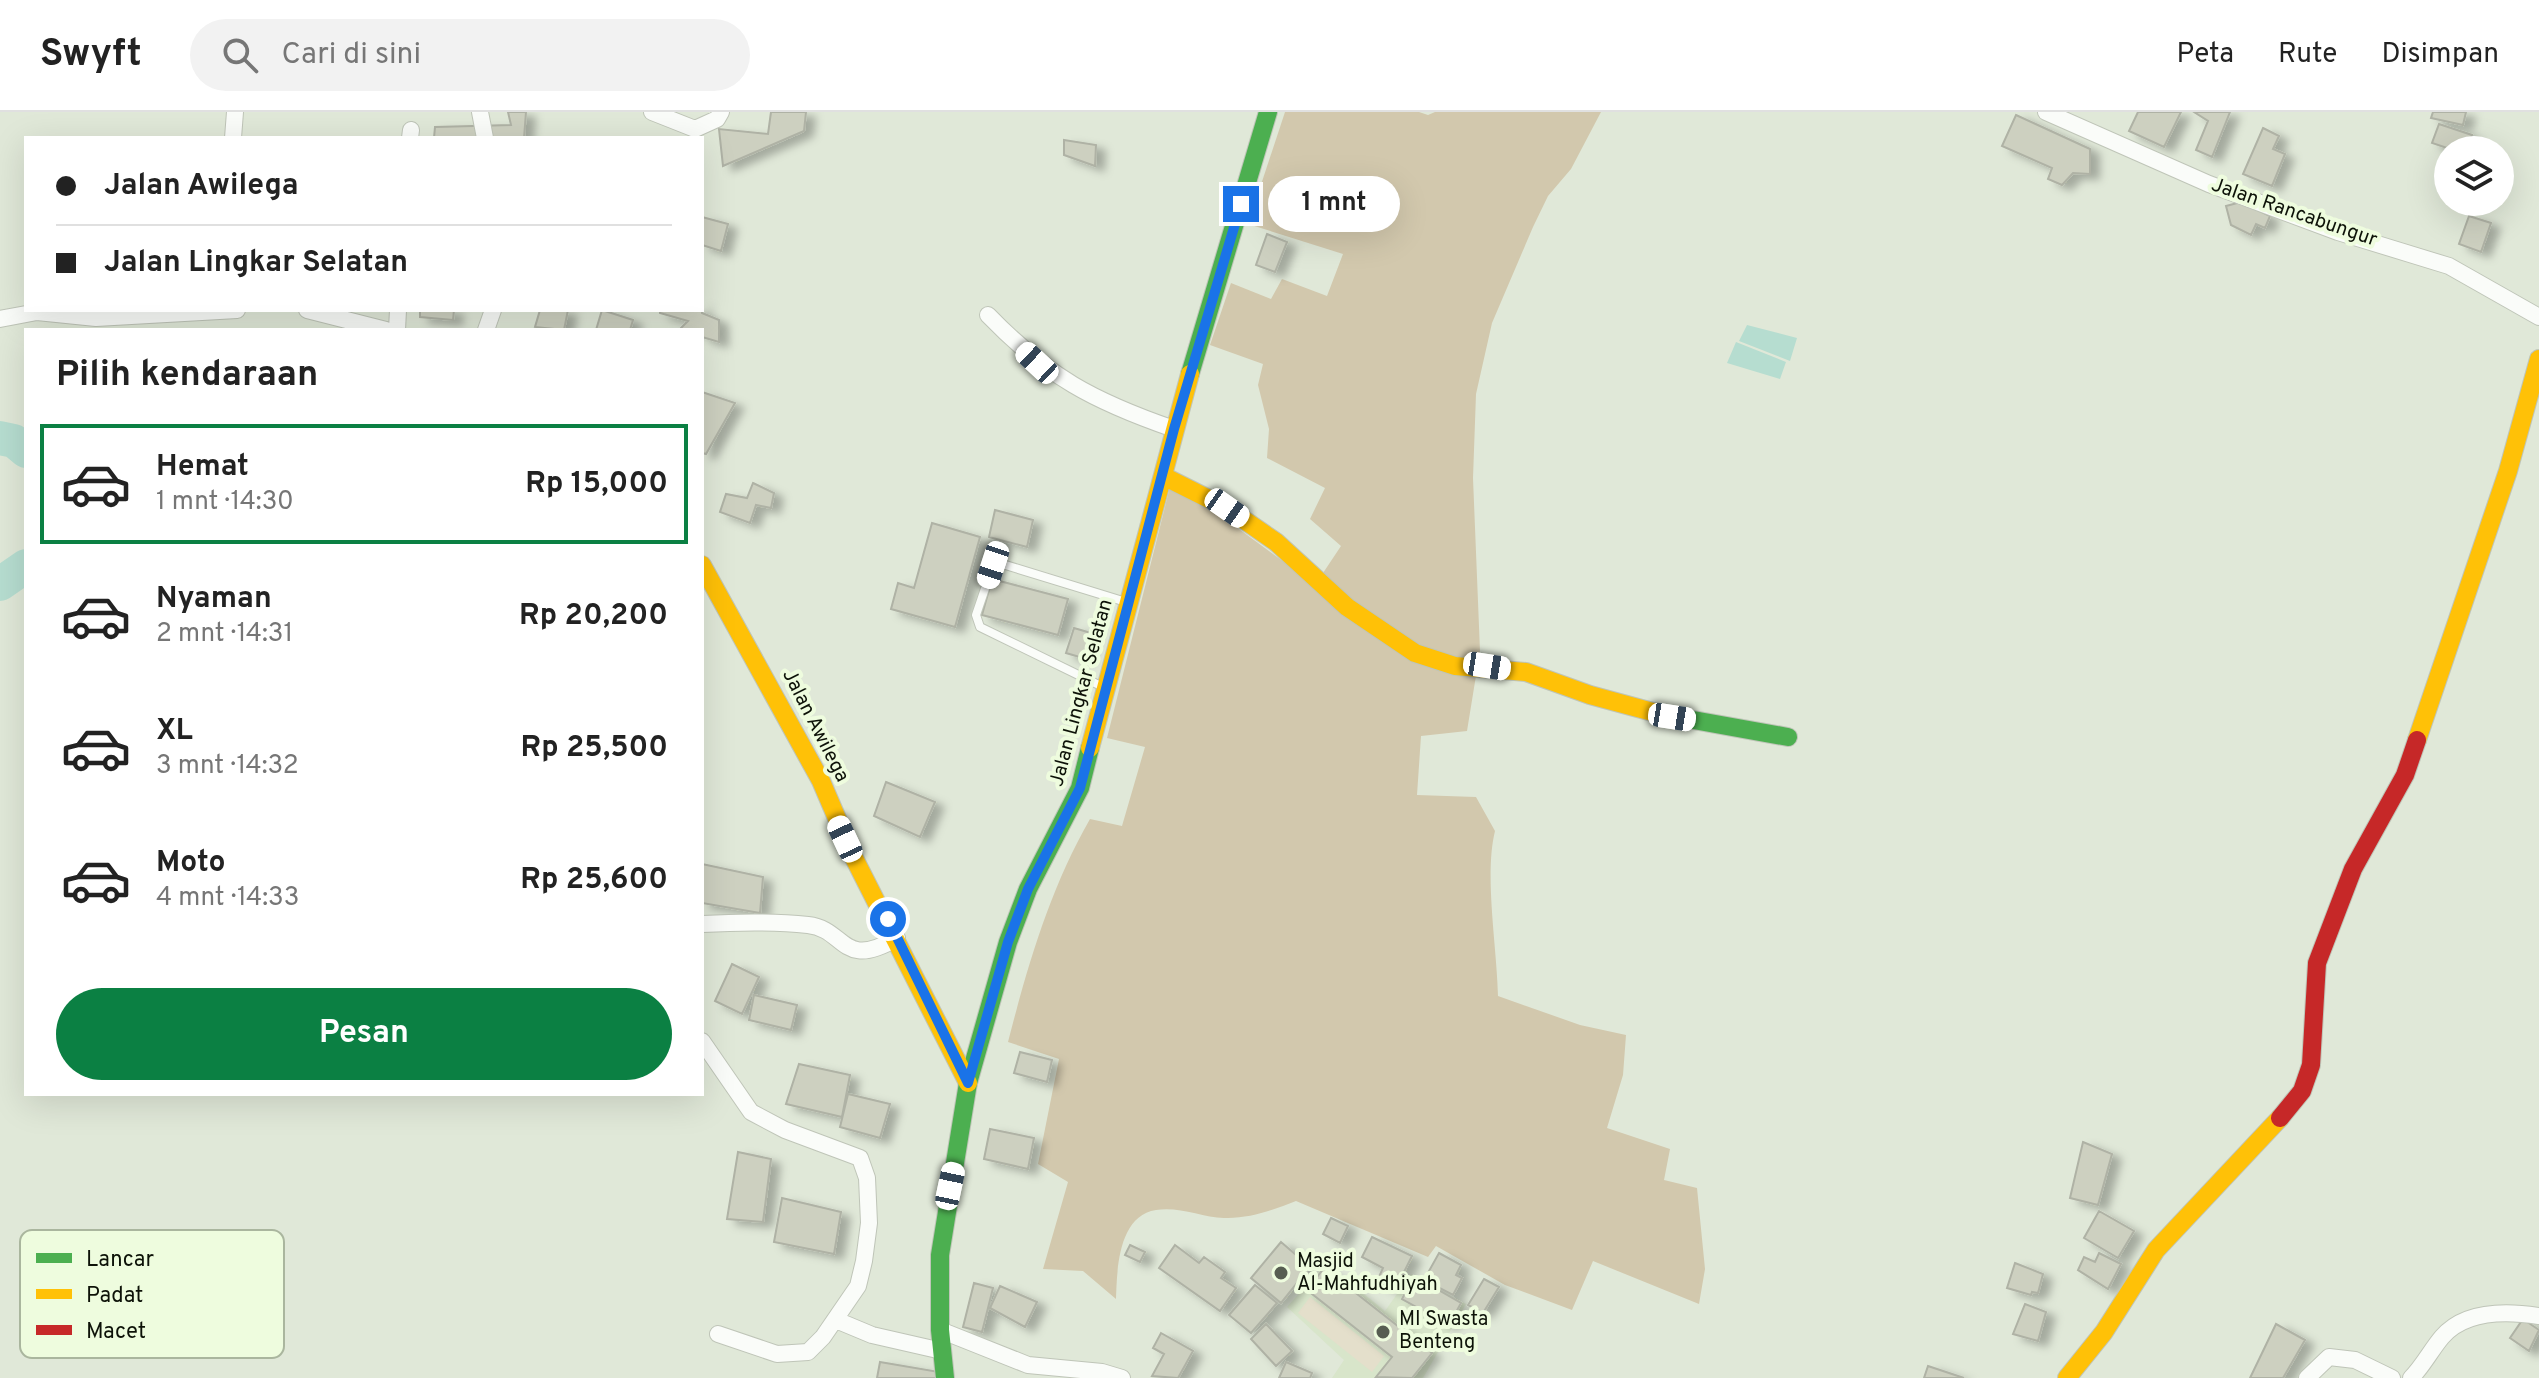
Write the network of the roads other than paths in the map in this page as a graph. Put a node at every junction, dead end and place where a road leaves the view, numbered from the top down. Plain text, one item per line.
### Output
1 (235, 112) edge
2 (480, 112) edge
3 (652, 112) edge
4 (721, 112) edge
5 (1268, 112) edge
6 (2046, 112) edge
7 (680, 131) edge
8 (233, 136) edge
9 (485, 136) edge
10 (37, 312) edge
11 (37, 312) edge
12 (202, 312) edge
13 (312, 312) edge
14 (988, 315) dead end
15 (2539, 317) edge
16 (0, 319) edge
17 (343, 326) edge
18 (364, 328) edge
19 (2539, 359) edge
20 (1174, 429) junction
21 (1163, 476) junction
22 (704, 569) edge
23 (1129, 603) junction
24 (1107, 689) junction
25 (1788, 737) dead end
26 (704, 924) edge
27 (897, 938) junction
28 (704, 1044) edge
29 (968, 1083) junction
30 (2539, 1316) edge
31 (836, 1320) junction
32 (940, 1330) junction
33 (718, 1334) dead end
34 (942, 1351) junction
35 (945, 1378) edge
36 (1122, 1378) edge
37 (2067, 1378) edge
38 (2307, 1378) edge
39 (2392, 1378) edge
40 (2411, 1378) edge

1 - 8 street
2 - 9 street
3 - 7 street
4 - 7 street
5 - 20 street, Jalan Lingkar Selatan
6 - 15 street, Jalan Rancabungur
10 - 12 street
11 - 16 street
13 - 17 street
14 - 20 street
17 - 18 street
19 - 37 street
20 - 21 street, Jalan Lingkar Selatan
21 - 23 street, Jalan Lingkar Selatan
21 - 25 street
22 - 27 street, Jalan Awilega
23 - 24 street, Jalan Lingkar Selatan
23 - 24 lane
24 - 29 street, Jalan Lingkar Selatan
26 - 27 street
27 - 29 street, Jalan Awilega
28 - 31 street
29 - 32 street, Jalan Lingkar Selatan
30 - 40 street
31 - 33 street
31 - 34 street
32 - 34 street, Jalan Lingkar Selatan
32 - 36 street
34 - 35 street, Jalan Lingkar Selatan
38 - 39 street

